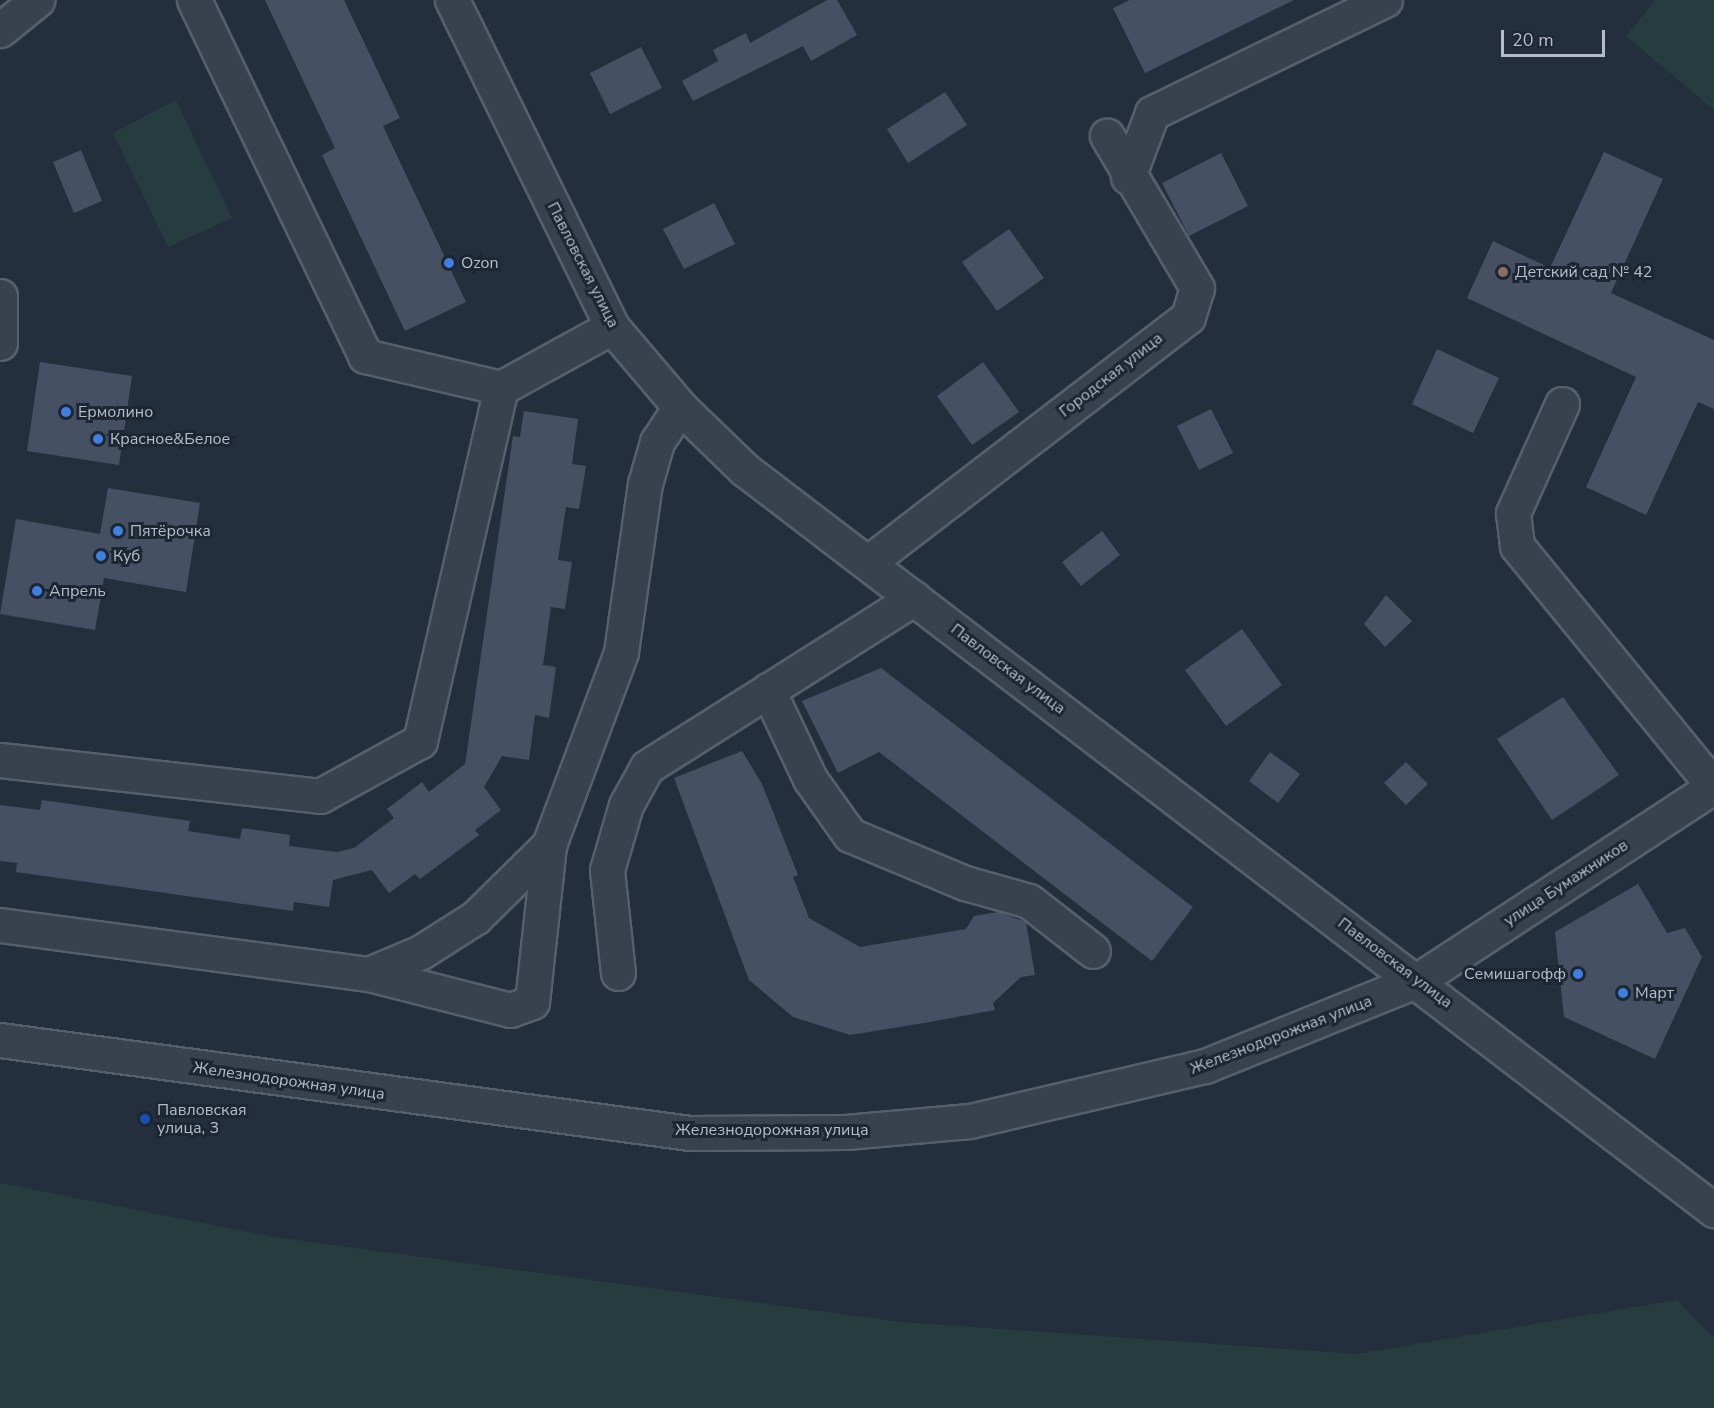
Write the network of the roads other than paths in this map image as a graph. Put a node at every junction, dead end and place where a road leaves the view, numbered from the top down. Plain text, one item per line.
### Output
1 (194, 0) edge
2 (452, 0) edge
3 (1385, 0) edge
4 (31, 1) edge
5 (0, 30) edge
6 (1107, 136) dead end
7 (1128, 177) junction
8 (0, 296) edge
9 (612, 327) junction
10 (0, 344) edge
11 (501, 388) junction
12 (1562, 404) dead end
13 (680, 407) junction
14 (870, 561) junction
15 (914, 598) junction
16 (768, 690) junction
17 (0, 760) edge
18 (1714, 787) edge
19 (549, 845) junction
20 (0, 925) edge
21 (1094, 951) dead end
22 (618, 973) dead end
23 (369, 974) junction
24 (1418, 980) junction
25 (0, 1040) edge
26 (1714, 1210) edge

1 - 11 street
2 - 9 street, Павловская улица
3 - 7 street
4 - 5 street
6 - 7 street, Городская улица
7 - 14 street, Городская улица
8 - 10 street
9 - 11 street
9 - 13 street, Павловская улица
11 - 17 street
12 - 18 street
13 - 14 street, Павловская улица
13 - 19 street
14 - 15 street, Павловская улица
15 - 16 street
15 - 24 street, Павловская улица
16 - 21 street
16 - 22 street
18 - 24 street, улица Бумажников
19 - 23 street
19 - 23 street
20 - 23 street
24 - 25 street, Железнодорожная улица
24 - 26 street, Павловская улица

